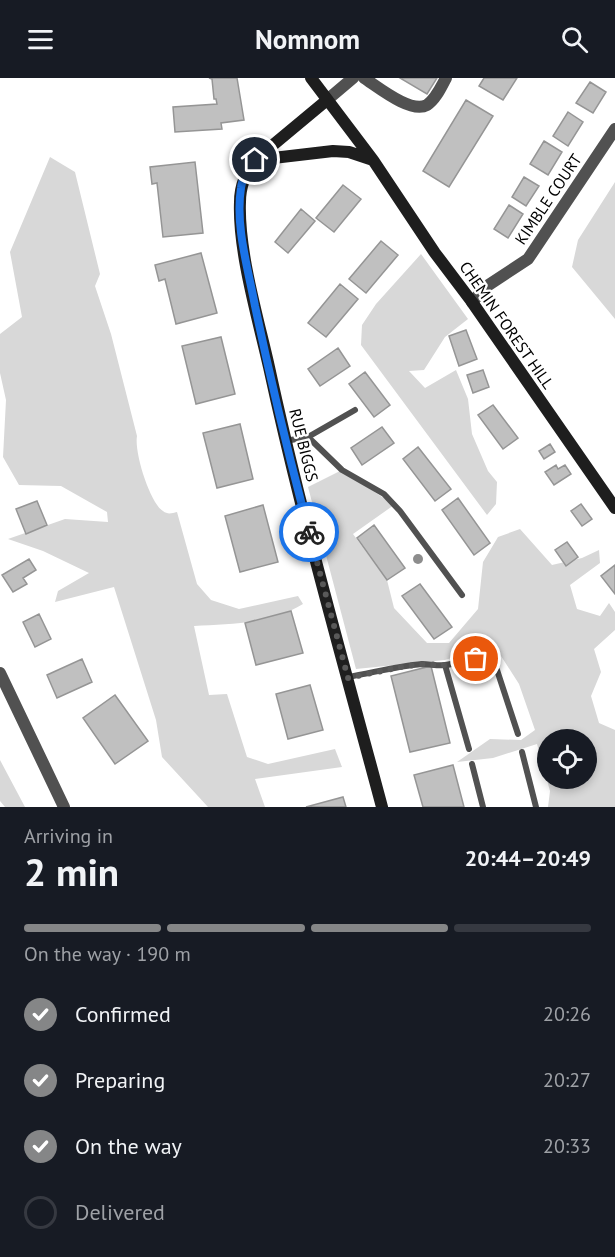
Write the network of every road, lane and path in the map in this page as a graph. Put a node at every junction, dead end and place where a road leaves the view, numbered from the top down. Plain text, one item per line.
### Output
1 (310, 78) edge
2 (353, 78) edge
3 (364, 78) edge
4 (446, 78) edge
5 (327, 100) junction
6 (615, 129) edge
7 (255, 160) junction
8 (373, 160) junction
9 (472, 302) junction
10 (354, 410) dead end
11 (308, 437) junction
12 (285, 441) junction
13 (615, 508) edge
14 (462, 595) dead end
15 (445, 665) junction
16 (0, 673) edge
17 (348, 678) junction
18 (518, 734) dead end
19 (469, 749) dead end
20 (522, 752) dead end
21 (472, 764) dead end
22 (64, 807) edge
23 (382, 807) edge
24 (483, 807) edge
25 (536, 807) edge

1 - 5 street, CHEMIN FOREST HILL
2 - 5 street
3 - 4 street
5 - 7 street
5 - 8 street, CHEMIN FOREST HILL
6 - 9 street, KIMBLE COURT
7 - 8 street
7 - 12 street, RUE BIGGS
8 - 9 street, CHEMIN FOREST HILL
9 - 13 street, CHEMIN FOREST HILL
10 - 11 lane
11 - 12 lane
11 - 14 lane
12 - 17 street, RUE BIGGS
15 - 17 lane
15 - 18 lane
15 - 19 lane
16 - 22 street
17 - 23 street, RUE BIGGS
20 - 25 lane
21 - 24 lane

